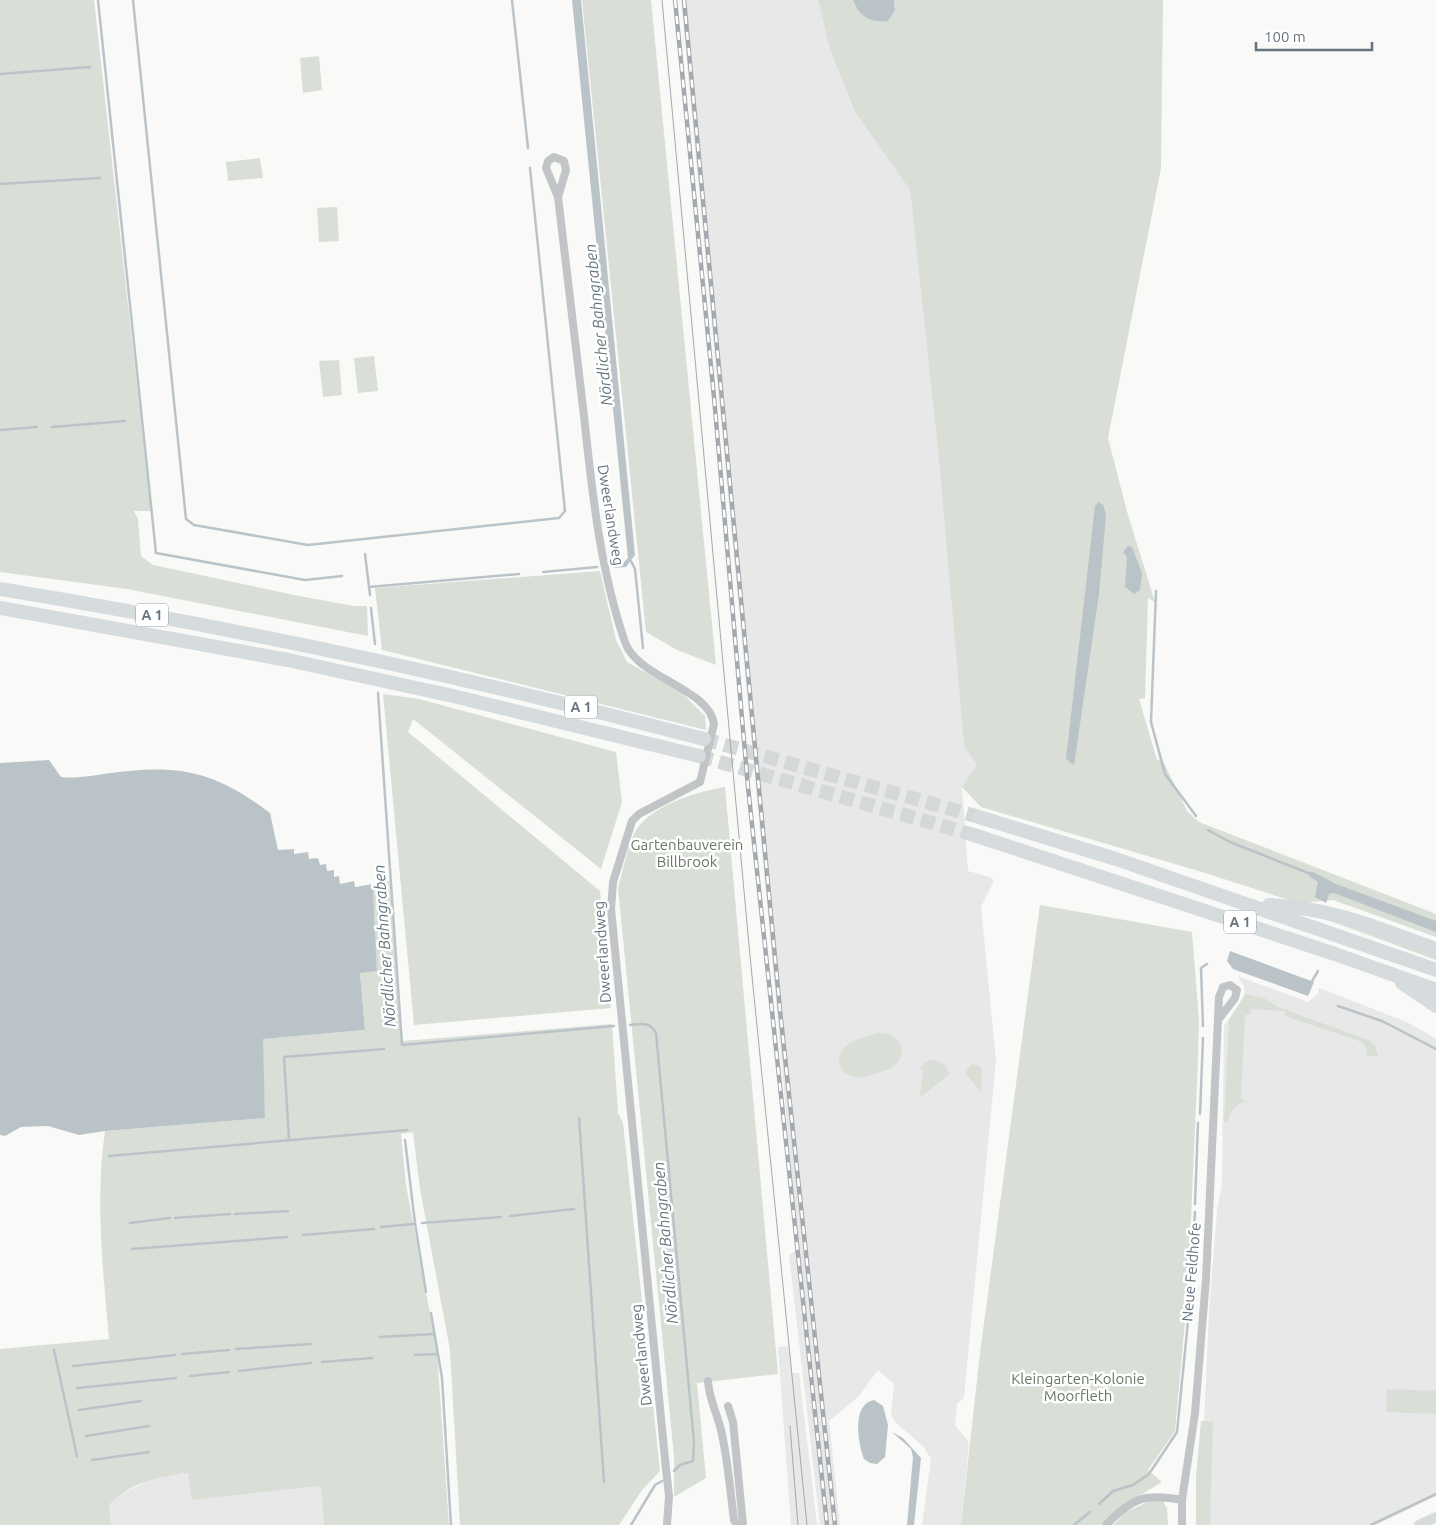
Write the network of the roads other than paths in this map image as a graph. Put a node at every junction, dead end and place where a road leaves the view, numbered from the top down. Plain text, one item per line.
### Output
1 (558, 197) junction
2 (0, 590) edge
3 (0, 608) edge
4 (704, 739) tunnel mouth
5 (699, 756) tunnel mouth
6 (979, 817) tunnel mouth
7 (974, 835) tunnel mouth
8 (1251, 905) junction
9 (1436, 949) edge
10 (1383, 970) junction
11 (1436, 970) edge
12 (1436, 990) edge
13 (1436, 1006) edge
14 (1218, 1020) dead end
15 (708, 1381) dead end
16 (728, 1406) dead end
17 (1182, 1500) junction
18 (1436, 1517) edge
19 (667, 1525) edge
20 (738, 1525) edge
21 (742, 1525) edge
22 (1106, 1525) edge
23 (1182, 1525) edge
24 (1419, 1525) edge

1 - 1 street, Dweerlandweg
1 - 19 street, Dweerlandweg
2 - 4 highway, A 1
3 - 5 highway, A 1
6 - 8 highway, A 1
7 - 10 highway, A 1
8 - 9 highway
8 - 11 highway, A 1
10 - 12 highway, A 1
10 - 13 highway
14 - 17 street, Neue Feldhofe
15 - 20 street
16 - 21 street
17 - 22 street
17 - 23 street, Neue Feldhofe
18 - 24 main road

